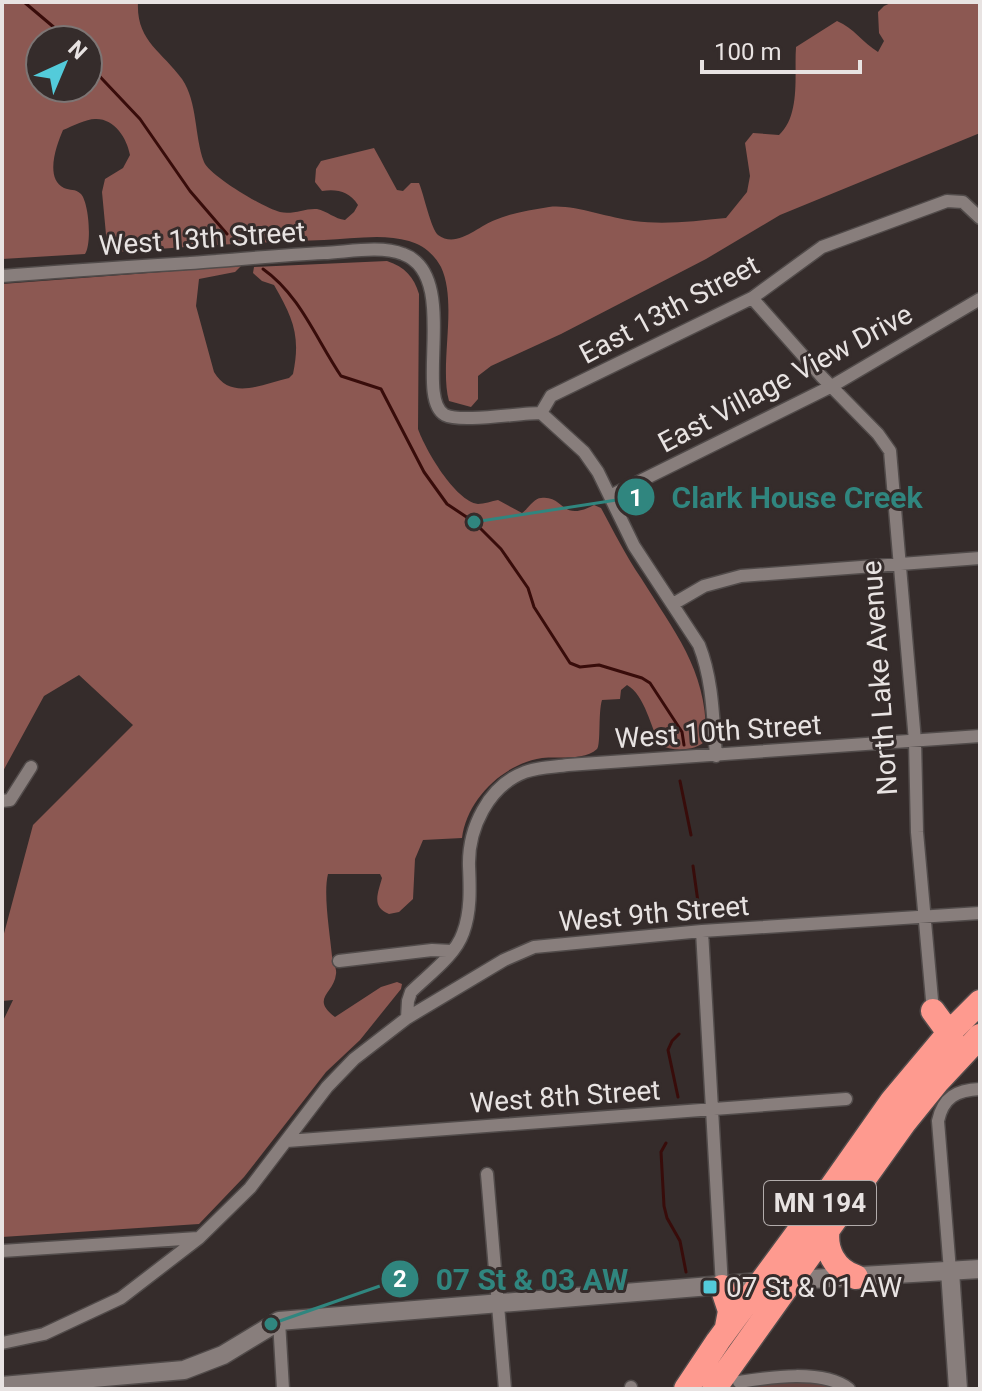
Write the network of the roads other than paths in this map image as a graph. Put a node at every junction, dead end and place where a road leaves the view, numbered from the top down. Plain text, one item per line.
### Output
1 (980, 218) edge
2 (2, 276) edge
3 (752, 298) junction
4 (980, 299) edge
5 (832, 386) junction
6 (541, 413) junction
7 (610, 496) junction
8 (980, 558) edge
9 (899, 565) junction
10 (673, 604) junction
11 (980, 736) edge
12 (915, 741) junction
13 (716, 756) junction
14 (31, 767) dead end
15 (2, 801) edge
16 (980, 913) edge
17 (923, 916) junction
18 (702, 931) junction
19 (452, 951) junction
20 (339, 961) dead end
21 (980, 1002) edge
22 (933, 1011) junction
23 (407, 1018) junction
24 (949, 1033) junction
25 (980, 1036) edge
26 (923, 1063) junction
27 (954, 1063) junction
28 (980, 1089) edge
29 (846, 1099) dead end
30 (712, 1109) junction
31 (287, 1141) junction
32 (487, 1174) dead end
33 (828, 1228) junction
34 (199, 1238) junction
35 (2, 1251) edge
36 (980, 1269) edge
37 (950, 1271) junction
38 (856, 1277) junction
39 (790, 1281) junction
40 (760, 1282) junction
41 (722, 1287) junction
42 (498, 1302) junction
43 (279, 1321) junction
44 (722, 1334) junction
45 (2, 1343) edge
46 (739, 1382) dead end
47 (2, 1386) edge
48 (847, 1388) edge
49 (283, 1389) edge
50 (505, 1389) edge
51 (673, 1389) edge
52 (686, 1389) edge
53 (714, 1389) edge
54 (958, 1389) edge

1 - 3 street, East 13th Street
2 - 6 street, West 13th Street
3 - 5 street, North Lake Avenue
3 - 6 street, East 13th Street
4 - 5 street, East Village View Drive
5 - 7 street, East Village View Drive
5 - 9 street, North Lake Avenue
6 - 7 street
7 - 10 street
8 - 9 street
9 - 10 street
9 - 12 street, North Lake Avenue
10 - 13 street
11 - 12 street, West 10th Street
12 - 13 street, West 10th Street
12 - 17 street, North Lake Avenue
13 - 19 street, West 10th Street
14 - 15 street
16 - 17 street, West 9th Street
17 - 18 street, West 9th Street
17 - 22 street, North Lake Avenue
18 - 23 street, West 9th Street
18 - 30 street
19 - 20 street
19 - 23 street
21 - 24 highway, MN 194
22 - 24 highway
22 - 26 highway
23 - 31 street, West 9th Street
24 - 26 highway, MN 194
24 - 27 highway
25 - 27 highway, MN 194
26 - 40 highway, MN 194
27 - 33 highway, MN 194
28 - 37 street
29 - 30 street, West 8th Street
30 - 31 street, West 8th Street
30 - 41 street
31 - 34 street, West 9th Street
32 - 42 street
33 - 38 highway
33 - 39 highway, MN 194
34 - 35 street
34 - 45 street, West 9th Street
36 - 37 street
37 - 38 street
37 - 54 street
38 - 39 street
39 - 40 street
39 - 53 highway, MN 194
40 - 41 street
40 - 44 highway, MN 194
41 - 42 street
41 - 44 highway
42 - 43 street
42 - 50 street
43 - 47 street
43 - 49 street
44 - 51 highway
44 - 52 highway, MN 194
46 - 48 street

